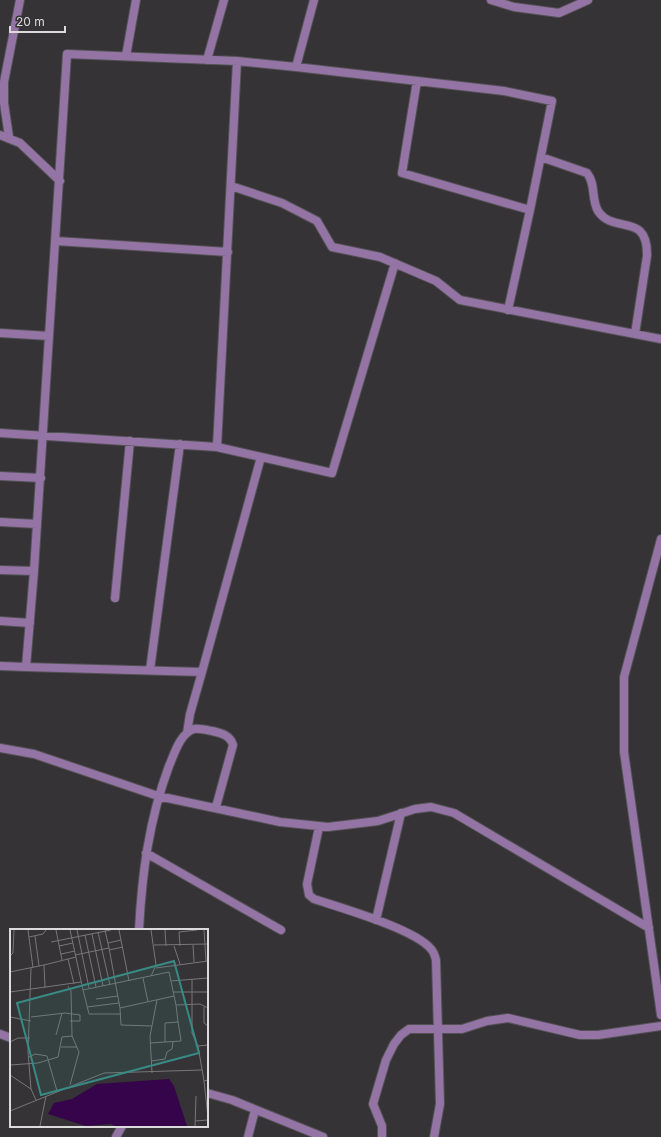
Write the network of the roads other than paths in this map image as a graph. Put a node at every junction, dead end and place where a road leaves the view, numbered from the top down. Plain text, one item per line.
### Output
1 (20, 0) edge
2 (136, 0) edge
3 (224, 0) edge
4 (314, 0) edge
5 (491, 0) edge
6 (588, 0) edge
7 (126, 56) junction
8 (207, 60) junction
9 (237, 62) junction
10 (296, 67) junction
11 (418, 81) junction
12 (0, 135) edge
13 (9, 137) junction
14 (541, 157) junction
15 (60, 181) junction
16 (231, 186) junction
17 (530, 210) junction
18 (56, 241) junction
19 (228, 252) junction
20 (395, 263) junction
21 (508, 310) junction
22 (0, 333) edge
23 (635, 334) junction
24 (49, 336) junction
25 (661, 339) edge
26 (0, 432) edge
27 (43, 436) junction
28 (130, 441) junction
29 (180, 444) junction
30 (217, 447) junction
31 (261, 457) junction
32 (0, 476) edge
33 (40, 478) junction
34 (0, 522) edge
35 (37, 524) junction
36 (661, 539) edge
37 (0, 570) edge
38 (34, 571) junction
39 (115, 598) dead end
40 (0, 621) edge
41 (30, 622) junction
42 (0, 666) edge
43 (26, 667) junction
44 (150, 670) junction
45 (202, 672) junction
46 (187, 733) junction
47 (0, 748) edge
48 (158, 796) junction
49 (216, 808) junction
50 (401, 813) junction
51 (319, 827) junction
52 (146, 853) junction
53 (376, 920) junction
54 (649, 928) junction
55 (139, 929) edge
56 (281, 930) dead end
57 (661, 1014) edge
58 (661, 1026) edge
59 (439, 1029) junction
60 (0, 1034) edge
61 (10, 1038) edge
62 (208, 1093) edge
63 (255, 1110) junction
64 (121, 1127) edge
65 (116, 1137) edge
66 (248, 1137) edge
67 (323, 1137) edge
68 (382, 1137) edge
69 (434, 1137) edge

1 - 13 street
2 - 7 street
3 - 8 street
4 - 10 street
5 - 6 street
7 - 8 street
7 - 15 street
8 - 9 street
9 - 10 street
9 - 16 street
10 - 11 street
11 - 14 street
11 - 17 street
12 - 13 street
13 - 15 street
14 - 17 street
14 - 23 street
15 - 18 street
16 - 19 street
16 - 20 street
17 - 21 street
18 - 19 street
18 - 24 street
19 - 30 street
20 - 21 street
20 - 31 street
21 - 23 street
22 - 24 street
23 - 25 street
24 - 27 street
26 - 27 street
27 - 28 street
27 - 33 street
28 - 29 street
28 - 39 street
29 - 30 street
29 - 44 street
30 - 31 street
31 - 45 street
32 - 33 street
33 - 35 street
34 - 35 street
35 - 38 street
36 - 54 street
37 - 38 street
38 - 41 street
40 - 41 street
41 - 43 street
42 - 43 street
43 - 44 street
44 - 45 street
45 - 46 street
46 - 48 street
46 - 49 street
47 - 48 street
48 - 49 street
48 - 52 street
49 - 51 street
50 - 51 street
50 - 53 street
50 - 54 street
51 - 53 street
52 - 55 street
52 - 56 street
53 - 59 street
54 - 57 street
58 - 59 street
59 - 68 street
59 - 69 street
60 - 61 street
62 - 63 street
63 - 66 street
63 - 67 street
64 - 65 street

